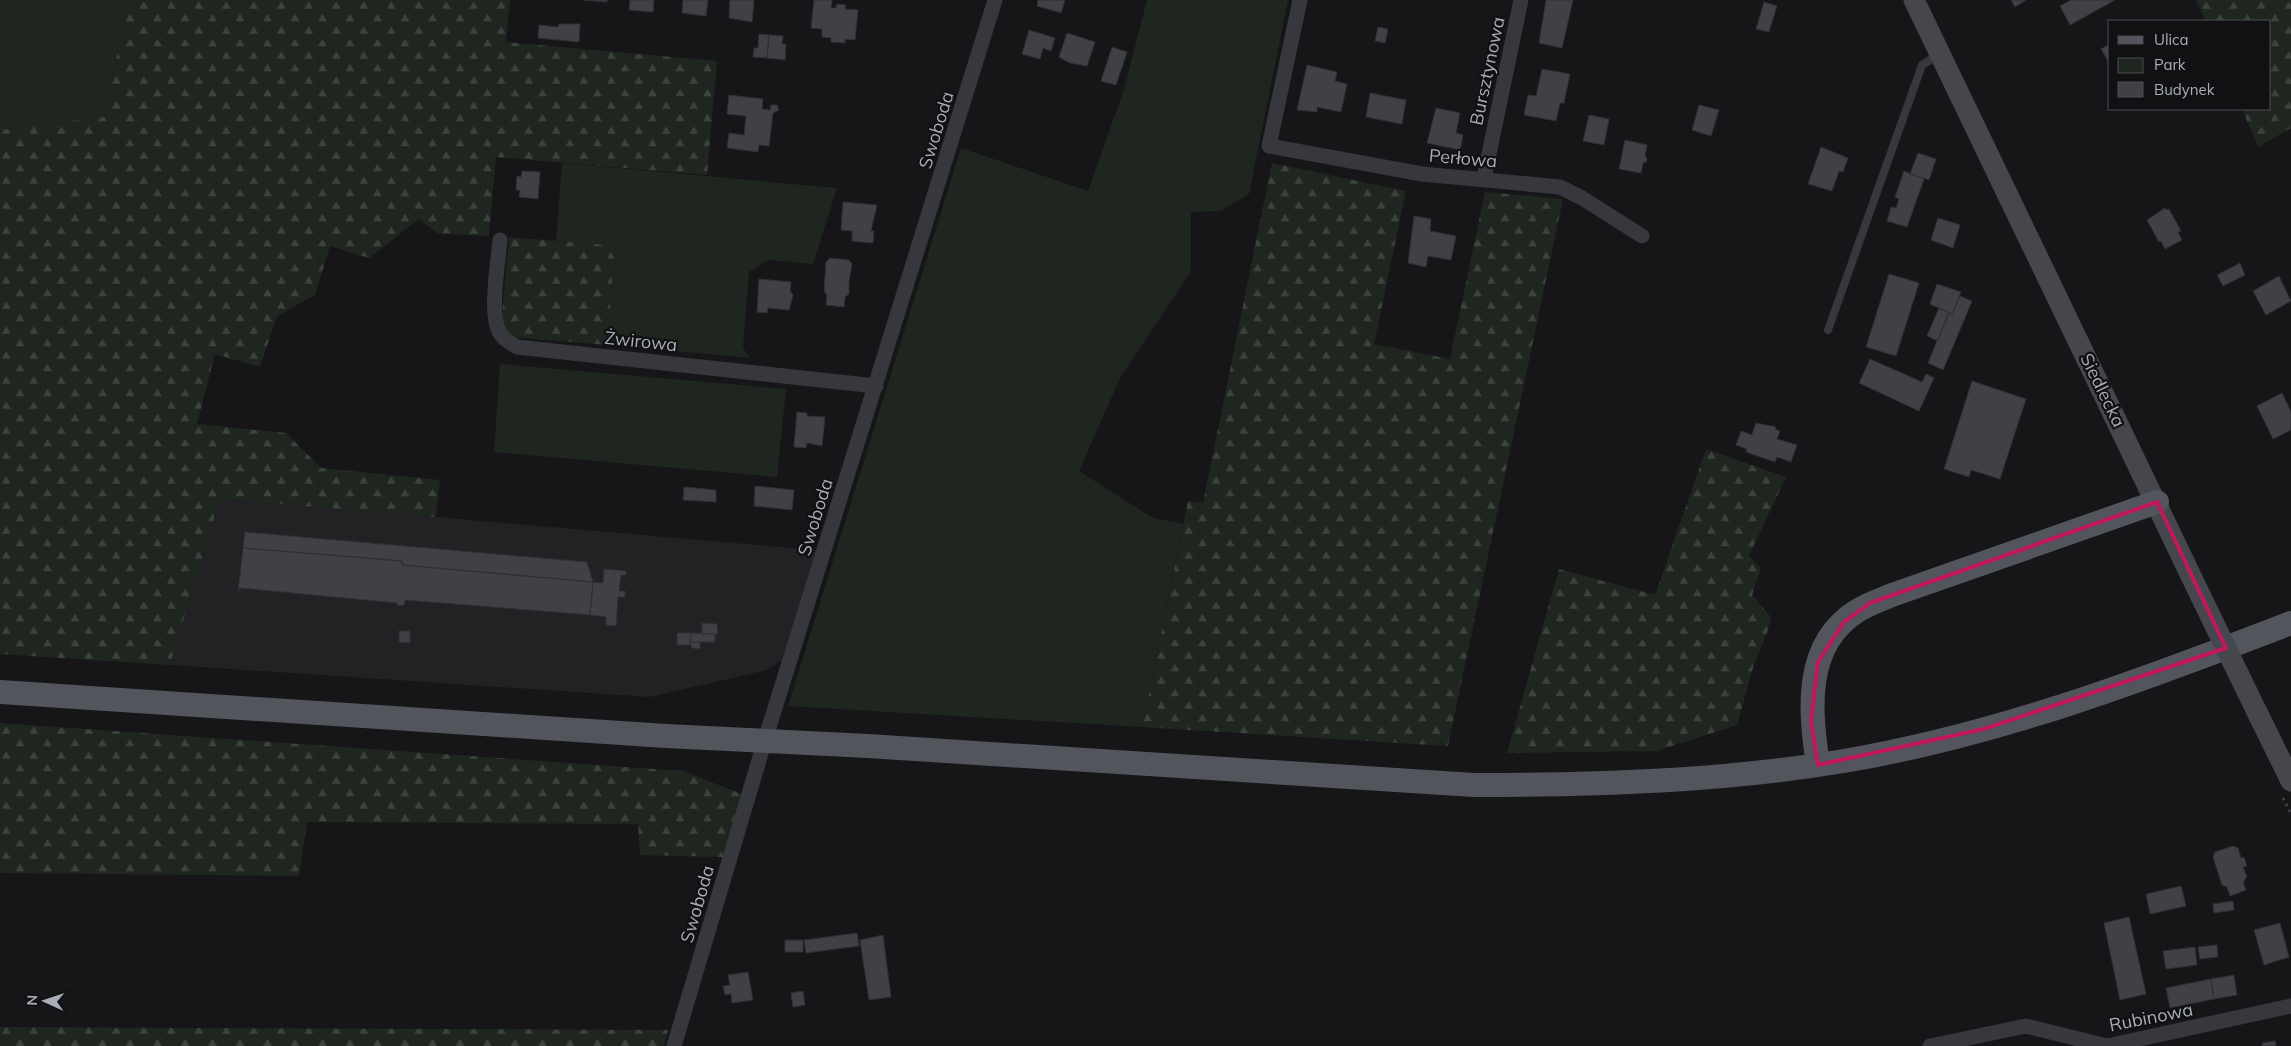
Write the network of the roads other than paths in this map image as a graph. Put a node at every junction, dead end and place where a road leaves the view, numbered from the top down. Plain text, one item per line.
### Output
1 (995, 0) edge
2 (1300, 0) edge
3 (1521, 0) edge
4 (1914, 0) edge
5 (1940, 54) junction
6 (1484, 178) junction
7 (1642, 236) dead end
8 (500, 240) dead end
9 (1828, 330) dead end
10 (876, 386) junction
11 (2156, 502) junction
12 (2291, 623) edge
13 (0, 692) edge
14 (765, 740) junction
15 (1818, 765) junction
16 (2291, 781) edge
17 (2291, 1006) edge
18 (674, 1046) edge
19 (1930, 1046) edge

1 - 10 street, Swoboda
2 - 6 street, Perłowa
3 - 6 street, Bursztynowa
4 - 5 main road, Siedlecka
5 - 9 lane
5 - 11 main road, Siedlecka
6 - 7 street, Perłowa
8 - 10 street, Żwirowa
10 - 14 street, Swoboda
11 - 15 main road
11 - 16 main road, Siedlecka, bridge
12 - 15 main road
13 - 14 main road
14 - 15 main road
14 - 18 street, Swoboda
17 - 19 street, Rubinowa

